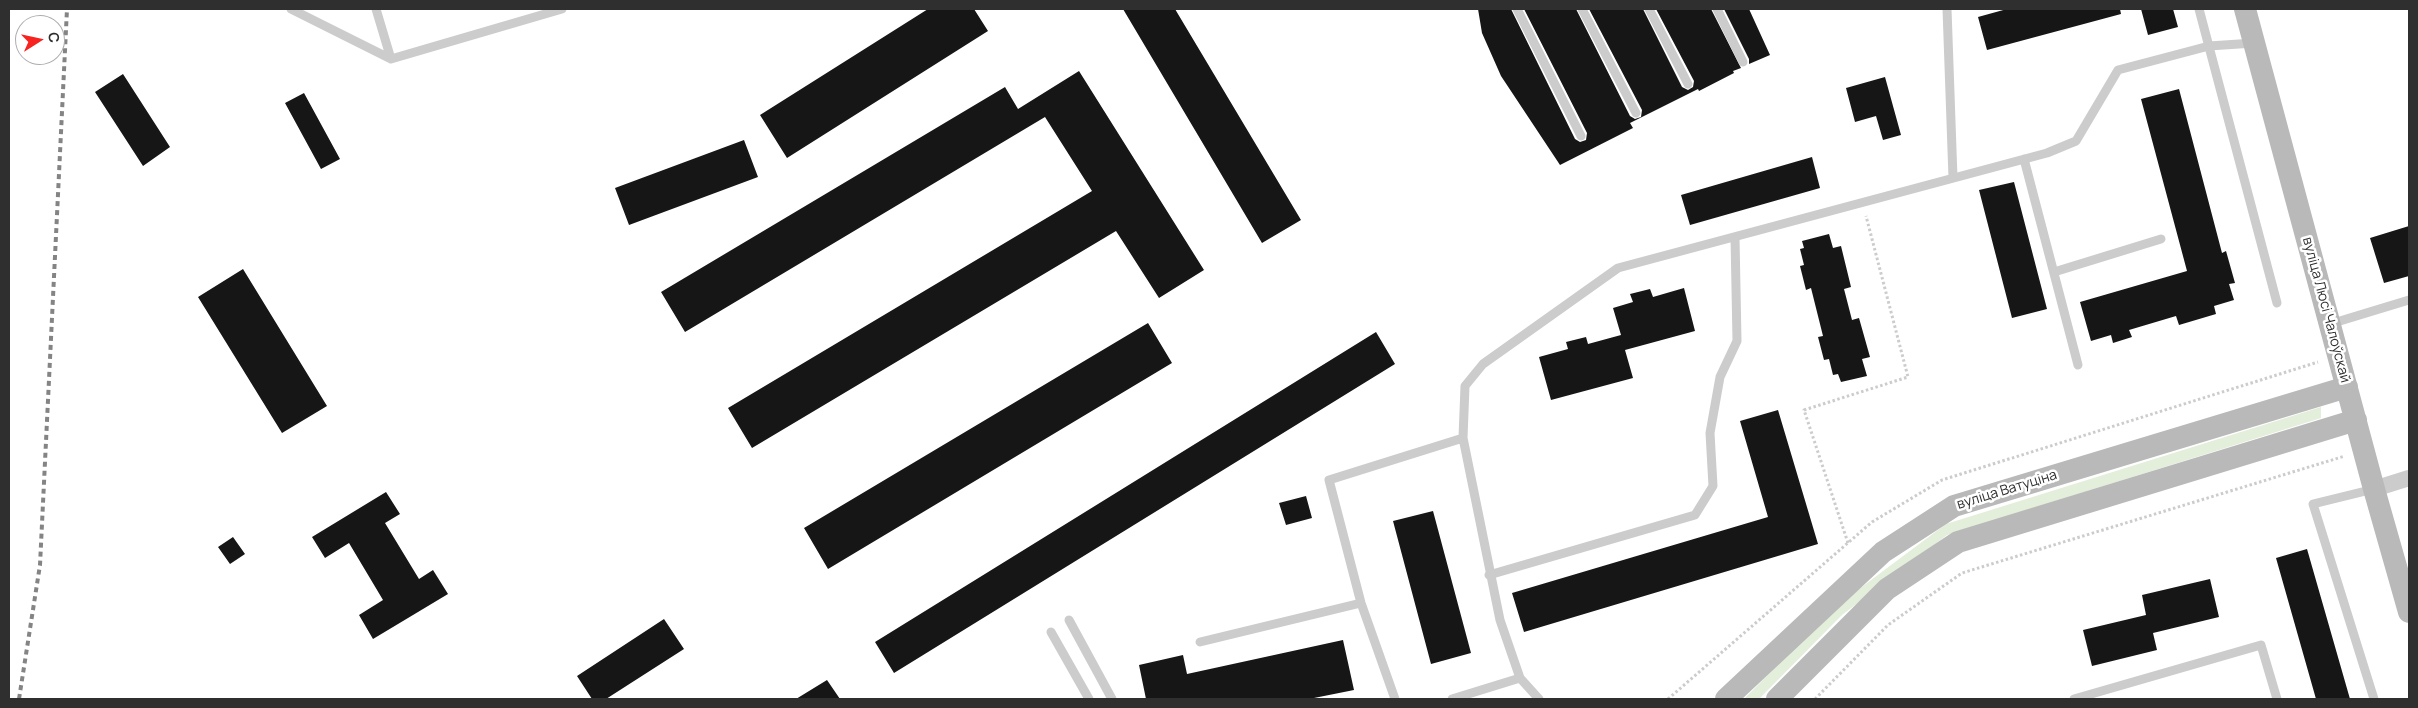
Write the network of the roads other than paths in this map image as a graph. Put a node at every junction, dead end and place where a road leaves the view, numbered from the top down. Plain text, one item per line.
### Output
1 (291, 9) edge
2 (376, 9) edge
3 (562, 9) edge
4 (1517, 9) edge
5 (1582, 9) edge
6 (1649, 9) edge
7 (1717, 9) edge
8 (1947, 9) edge
9 (2199, 9) edge
10 (2245, 9) edge
11 (2255, 43) junction
12 (2209, 46) junction
13 (391, 59) junction
14 (1743, 62) dead end
15 (1688, 84) dead end
16 (1636, 113) dead end
17 (1581, 136) dead end
18 (2024, 159) junction
19 (1953, 178) junction
20 (1734, 237) junction
21 (2160, 239) dead end
22 (2054, 272) junction
23 (2409, 300) edge
24 (2278, 303) dead end
25 (2330, 324) junction
26 (2078, 364) dead end
27 (2347, 387) junction
28 (2356, 420) junction
29 (1463, 438) junction
30 (2409, 478) edge
31 (2374, 489) junction
32 (1489, 576) junction
33 (1361, 602) junction
34 (2409, 612) edge
35 (1069, 620) dead end
36 (1051, 632) dead end
37 (1200, 642) dead end
38 (1520, 678) junction
39 (1089, 699) edge
40 (1112, 699) edge
41 (1395, 699) edge
42 (1452, 699) edge
43 (1540, 699) edge
44 (1726, 699) edge
45 (1777, 699) edge
46 (2074, 699) edge
47 (2277, 699) edge
48 (2374, 699) edge

1 - 13 lane
2 - 13 lane
3 - 13 lane
4 - 17 lane
5 - 16 lane
6 - 15 lane
7 - 14 lane
8 - 19 lane
9 - 12 lane
10 - 11 street, вуліца Люсі Чалоўскай
11 - 12 lane
11 - 25 street, вуліца Люсі Чалоўскай
12 - 18 lane
12 - 24 lane
18 - 19 lane
18 - 22 lane
19 - 20 lane
20 - 29 lane
20 - 32 lane
21 - 22 lane
22 - 26 lane
23 - 25 lane
25 - 27 street, вуліца Люсі Чалоўскай
27 - 28 street, вуліца Люсі Чалоўскай
27 - 44 street, вуліца Ватуціна
28 - 31 street, вуліца Люсі Чалоўскай
28 - 45 street
29 - 32 lane
29 - 33 lane
30 - 31 street
31 - 34 street, вуліца Люсі Чалоўскай
31 - 48 lane
32 - 38 lane
33 - 37 lane
33 - 41 lane
35 - 40 lane
36 - 39 lane
38 - 42 lane
38 - 43 lane
46 - 47 lane

